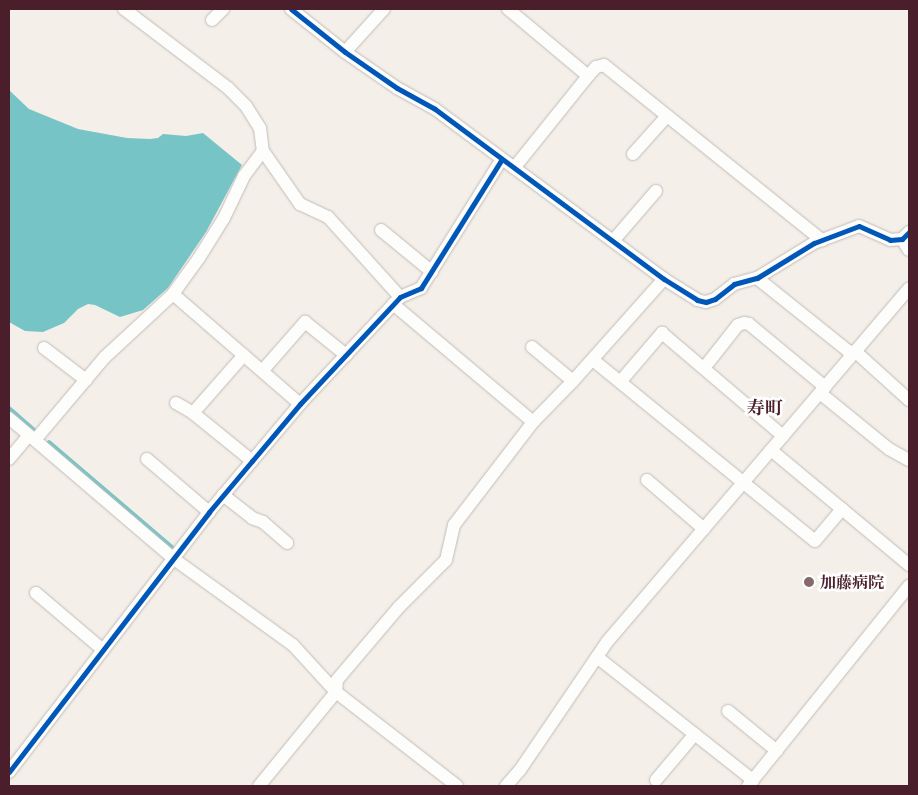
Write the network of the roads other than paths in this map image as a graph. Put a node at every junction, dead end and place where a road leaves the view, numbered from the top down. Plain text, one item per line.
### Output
1 (223, 9) edge
2 (290, 9) edge
3 (384, 9) edge
4 (508, 9) edge
5 (128, 10) edge
6 (212, 20) dead end
7 (345, 52) junction
8 (588, 76) junction
9 (668, 116) junction
10 (264, 150) junction
11 (633, 154) dead end
12 (502, 159) junction
13 (514, 168) junction
14 (656, 191) dead end
15 (381, 230) dead end
16 (906, 236) edge
17 (822, 240) junction
18 (613, 242) junction
19 (909, 250) edge
20 (432, 272) junction
21 (756, 278) junction
22 (664, 279) junction
23 (909, 290) edge
24 (173, 294) junction
25 (397, 300) junction
26 (532, 347) dead end
27 (44, 348) dead end
28 (857, 353) junction
29 (244, 354) junction
30 (346, 355) junction
31 (593, 360) junction
32 (704, 368) junction
33 (263, 370) junction
34 (86, 380) junction
35 (573, 381) junction
36 (620, 382) junction
37 (822, 390) junction
38 (909, 400) edge
39 (176, 403) dead end
40 (300, 404) junction
41 (193, 413) junction
42 (9, 418) edge
43 (533, 422) junction
44 (783, 436) junction
45 (32, 438) junction
46 (771, 450) junction
47 (9, 459) edge
48 (147, 459) dead end
49 (909, 460) edge
50 (252, 461) junction
51 (647, 480) dead end
52 (744, 482) junction
53 (224, 495) junction
54 (842, 509) junction
55 (209, 512) junction
56 (704, 529) junction
57 (287, 543) dead end
58 (174, 559) junction
59 (909, 565) edge
60 (909, 586) edge
61 (36, 593) dead end
62 (103, 650) junction
63 (598, 657) junction
64 (336, 692) junction
65 (728, 711) dead end
66 (695, 734) junction
67 (777, 751) junction
68 (9, 772) edge
69 (656, 780) dead end
70 (751, 783) edge
71 (260, 786) edge
72 (456, 786) edge
73 (506, 786) edge

1 - 6 street
2 - 7 street
3 - 7 street
4 - 8 street
5 - 10 street
7 - 12 street
8 - 9 street
8 - 13 street
9 - 11 street
9 - 17 street
10 - 24 street
10 - 25 street
12 - 13 street
12 - 20 street
13 - 18 street
14 - 18 street
15 - 20 street
16 - 17 street
16 - 19 street
17 - 21 street
18 - 22 street
20 - 25 street
21 - 22 street
21 - 28 street
22 - 31 street
23 - 28 street
24 - 29 street
24 - 34 street
25 - 30 street
25 - 43 street
26 - 35 street
27 - 34 street
28 - 37 street
28 - 38 street
29 - 33 street
29 - 41 street
30 - 33 street
30 - 40 street
31 - 35 street
31 - 36 street
32 - 36 street
32 - 37 street
32 - 44 street
33 - 40 street
34 - 45 street
35 - 43 street
36 - 52 street
37 - 44 street
37 - 49 street
39 - 41 street
40 - 50 street
41 - 50 street
42 - 45 street
43 - 64 street
44 - 46 street
45 - 47 street
45 - 58 street
46 - 52 street
46 - 54 street
48 - 55 street
50 - 53 street
51 - 56 street
52 - 54 street
52 - 56 street
53 - 55 street
53 - 57 street
54 - 59 street
55 - 58 street
56 - 63 street
58 - 62 street
58 - 64 street
60 - 67 street
61 - 62 street
62 - 68 street
63 - 66 street
63 - 73 street
64 - 71 street
64 - 72 street
65 - 67 street
66 - 69 street
66 - 70 street
67 - 70 street

